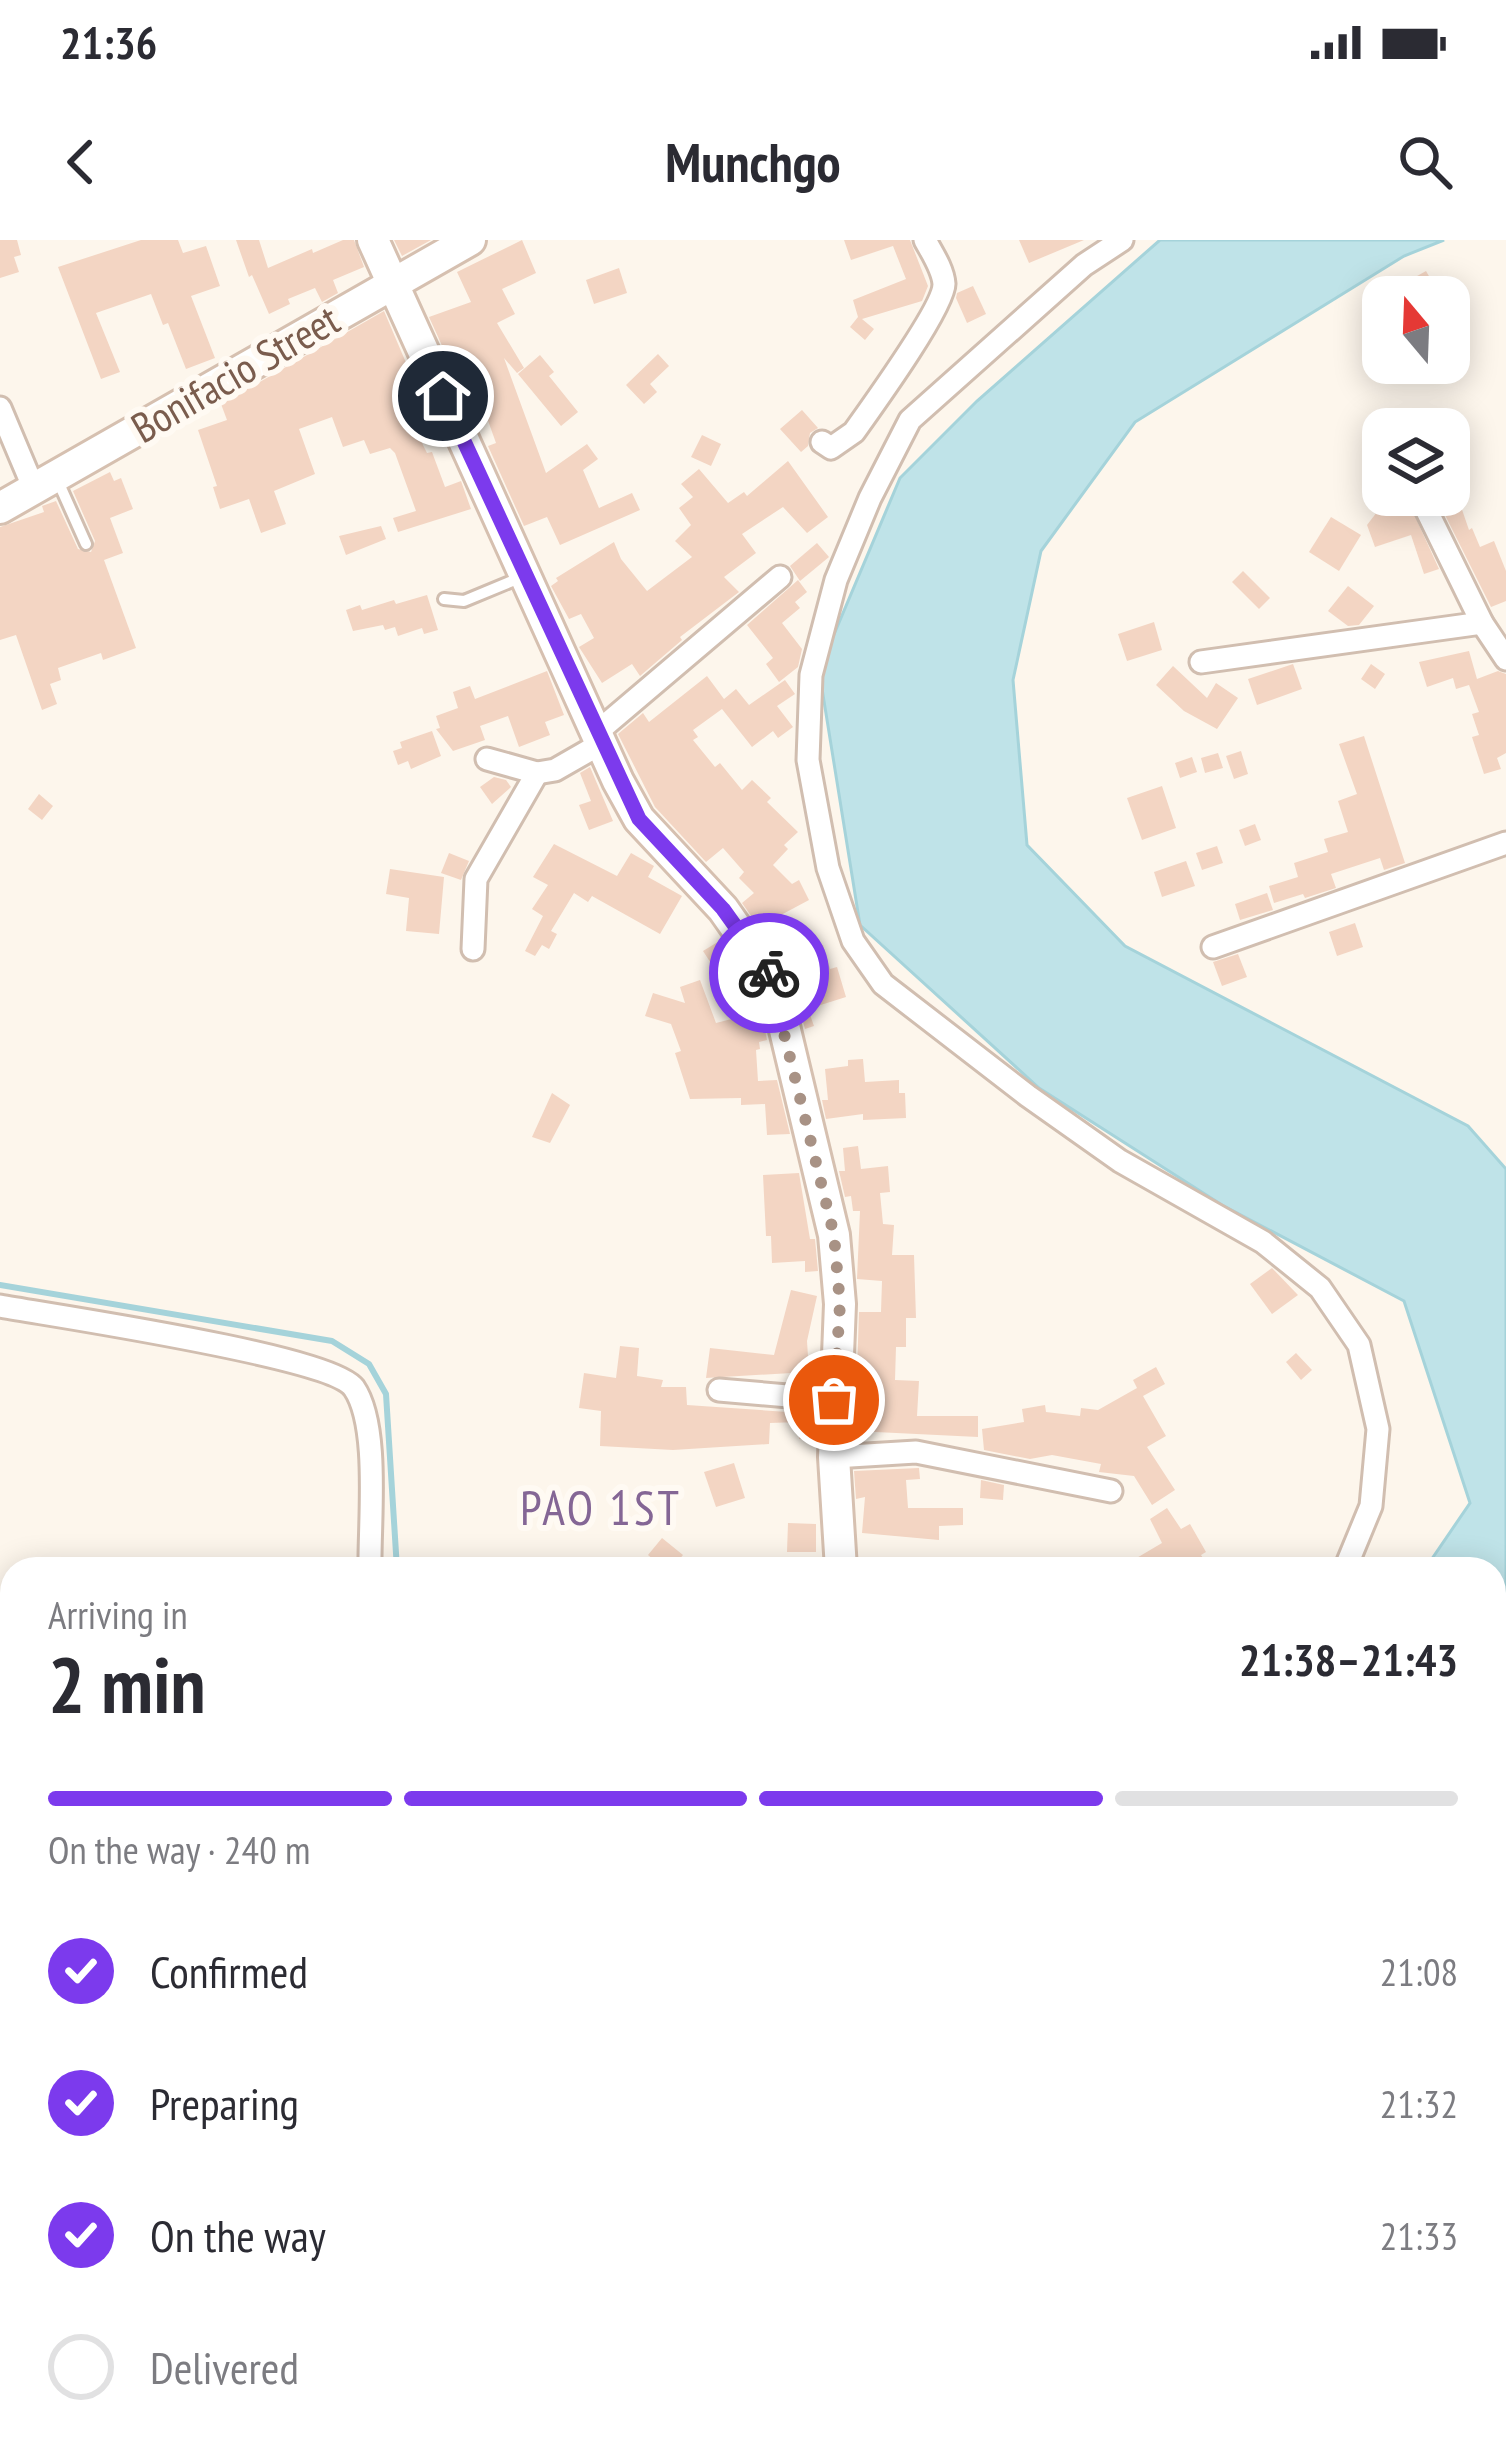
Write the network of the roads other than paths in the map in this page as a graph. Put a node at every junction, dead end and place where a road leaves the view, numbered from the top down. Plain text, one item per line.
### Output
1 (373, 240) edge
2 (470, 240) edge
3 (925, 240) edge
4 (1122, 240) edge
5 (393, 283) junction
6 (0, 408) edge
7 (822, 442) dead end
8 (45, 482) junction
9 (0, 508) edge
10 (1429, 516) edge
11 (86, 544) dead end
12 (525, 576) junction
13 (780, 577) dead end
14 (444, 599) dead end
15 (1482, 623) junction
16 (1506, 659) edge
17 (1202, 662) dead end
18 (599, 738) junction
19 (487, 759) dead end
20 (537, 773) junction
21 (1506, 843) edge
22 (1213, 947) dead end
23 (473, 949) dead end
24 (0, 1306) edge
25 (718, 1390) dead end
26 (834, 1400) junction
27 (834, 1457) junction
28 (1111, 1491) dead end
29 (370, 1557) edge
30 (840, 1557) edge
31 (1350, 1557) edge

1 - 5 street
2 - 5 street, Bonifacio Street
3 - 7 street
4 - 31 street
5 - 8 street, Bonifacio Street
5 - 12 street
6 - 8 street
8 - 9 street, Bonifacio Street
8 - 11 lane
10 - 15 street
12 - 14 lane
12 - 18 street
13 - 18 street
15 - 16 street
15 - 17 street
18 - 20 street
18 - 26 street
19 - 20 street
20 - 23 street
21 - 22 street
24 - 29 street
25 - 26 street
26 - 27 street
27 - 28 street
27 - 30 street

